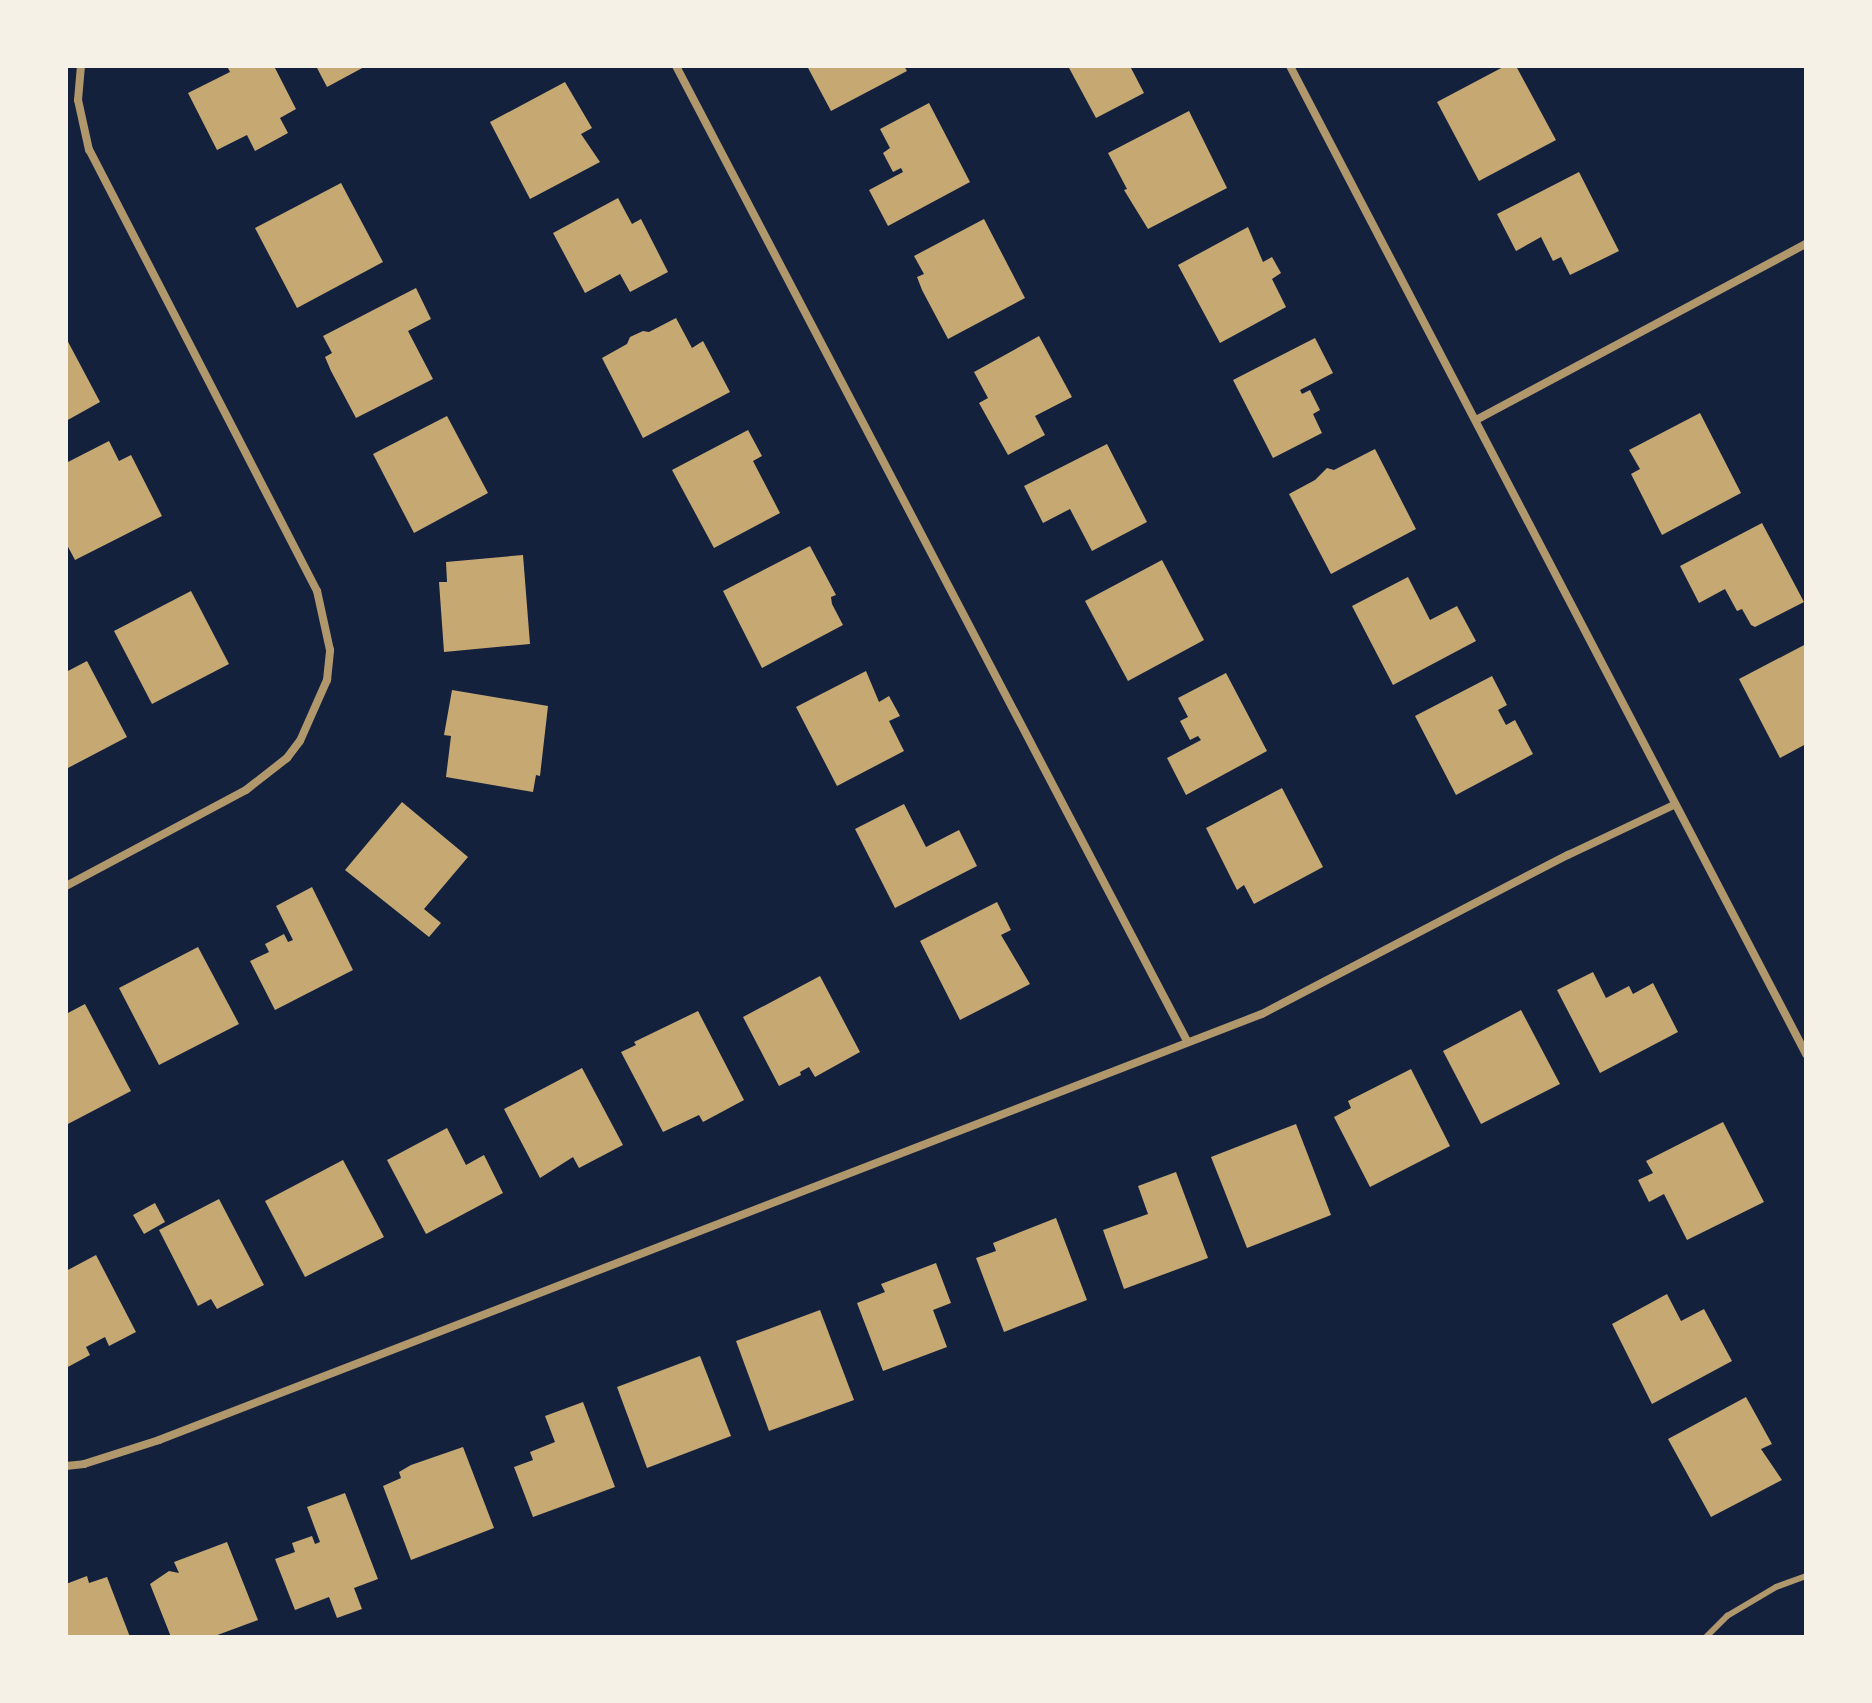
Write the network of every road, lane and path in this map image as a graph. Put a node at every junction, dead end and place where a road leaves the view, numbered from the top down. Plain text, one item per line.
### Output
1 (81, 66) edge
2 (676, 66) edge
3 (1290, 66) edge
4 (1806, 244) edge
5 (1476, 420) junction
6 (1674, 805) junction
7 (66, 886) edge
8 (1187, 1041) junction
9 (1806, 1054) edge
10 (66, 1466) edge
11 (1806, 1576) edge
12 (1706, 1637) edge

1 - 7 street
2 - 8 street
3 - 5 street
4 - 5 street
5 - 6 street
6 - 8 street
6 - 9 street
8 - 10 street
11 - 12 lane

